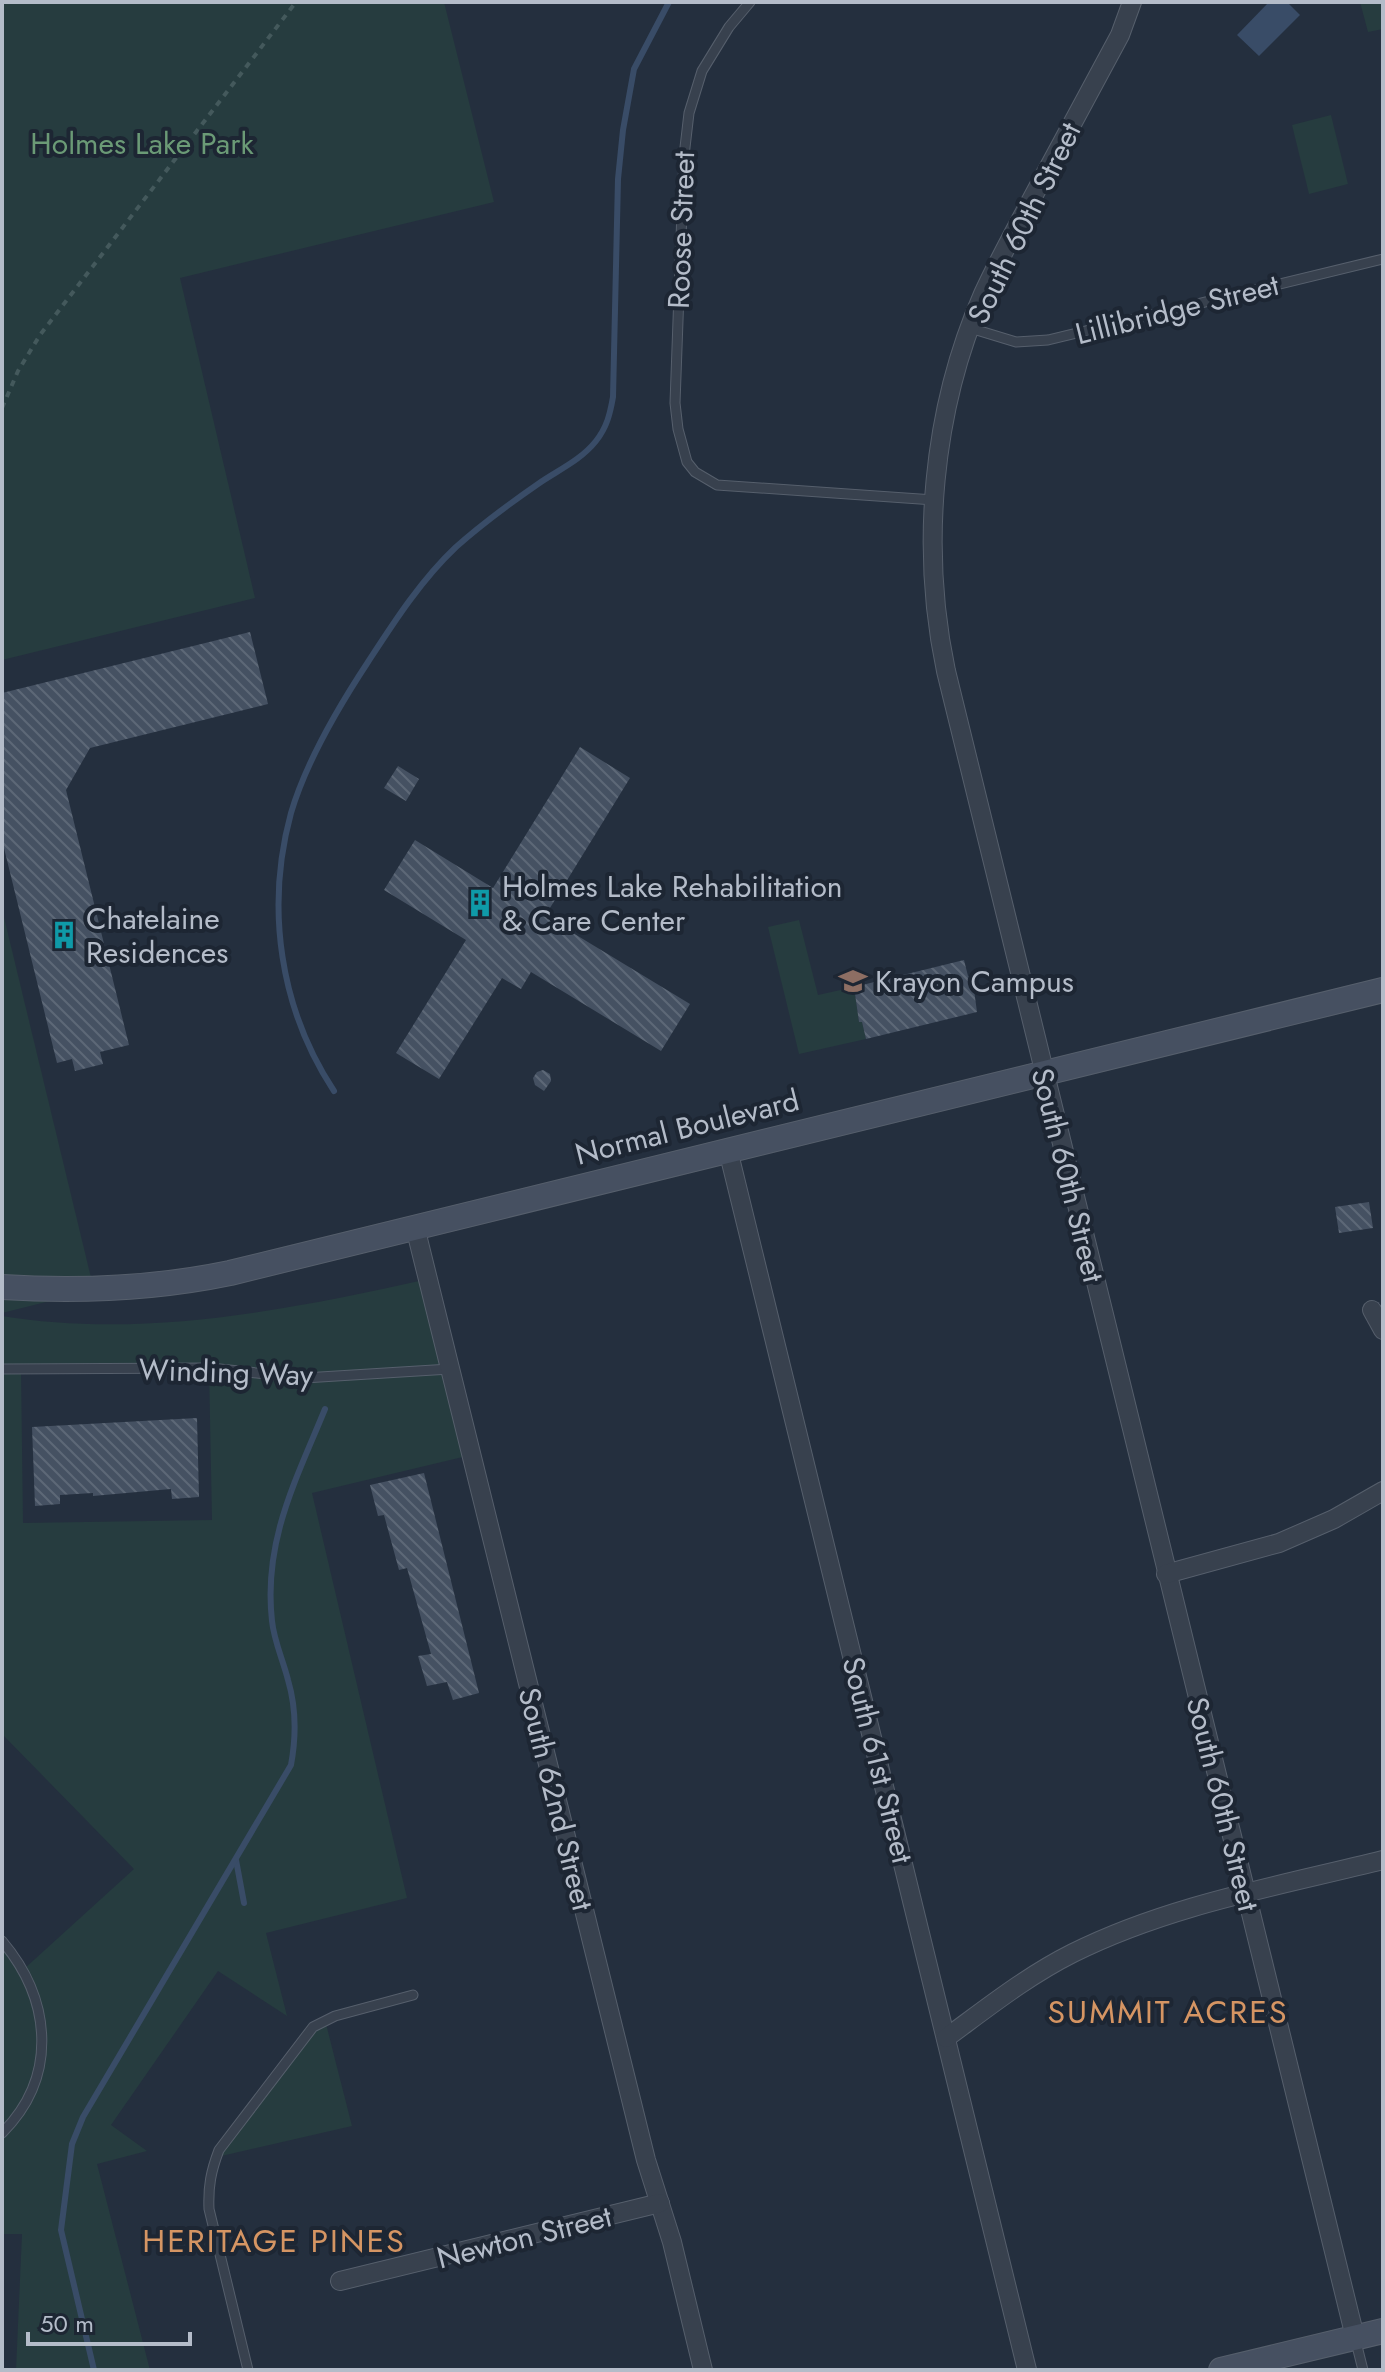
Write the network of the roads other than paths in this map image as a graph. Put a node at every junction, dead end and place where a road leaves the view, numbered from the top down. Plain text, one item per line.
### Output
1 (750, 2) edge
2 (1132, 2) edge
3 (1383, 259) edge
4 (970, 328) junction
5 (934, 500) junction
6 (1383, 990) edge
7 (1044, 1074) junction
8 (728, 1150) junction
9 (415, 1227) junction
10 (2, 1287) edge
11 (1372, 1310) dead end
12 (1383, 1330) edge
13 (2, 1369) edge
14 (450, 1369) junction
15 (1383, 1491) edge
16 (1166, 1574) junction
17 (1383, 1860) edge
18 (1245, 1894) junction
19 (2, 1941) edge
20 (413, 1995) dead end
21 (946, 2038) junction
22 (2, 2133) edge
23 (660, 2203) junction
24 (340, 2281) dead end
25 (1383, 2331) edge
26 (1355, 2337) junction
27 (248, 2370) edge
28 (703, 2370) edge
29 (1027, 2370) edge
30 (1221, 2370) edge
31 (1363, 2370) edge

1 - 5 lane, Roose Street
2 - 4 street, South 60th Street
3 - 4 lane, Lillibridge Street
4 - 5 street, South 60th Street
5 - 7 street, South 60th Street
6 - 7 main road, Normal Boulevard
7 - 8 main road, Normal Boulevard
7 - 16 street, South 60th Street
8 - 9 main road, Normal Boulevard
8 - 21 street, South 61st Street
9 - 10 main road, Normal Boulevard
9 - 14 street, South 62nd Street
11 - 12 street
13 - 14 lane, Winding Way
14 - 23 street, South 62nd Street
15 - 16 street
16 - 18 street, South 60th Street
17 - 18 street
18 - 21 street
18 - 26 street, South 60th Street
19 - 22 lane
20 - 27 lane
21 - 29 street, South 61st Street
23 - 24 street, Newton Street
23 - 28 street, South 62nd Street
25 - 26 main road
26 - 30 main road
26 - 31 lane, South 60th Street

